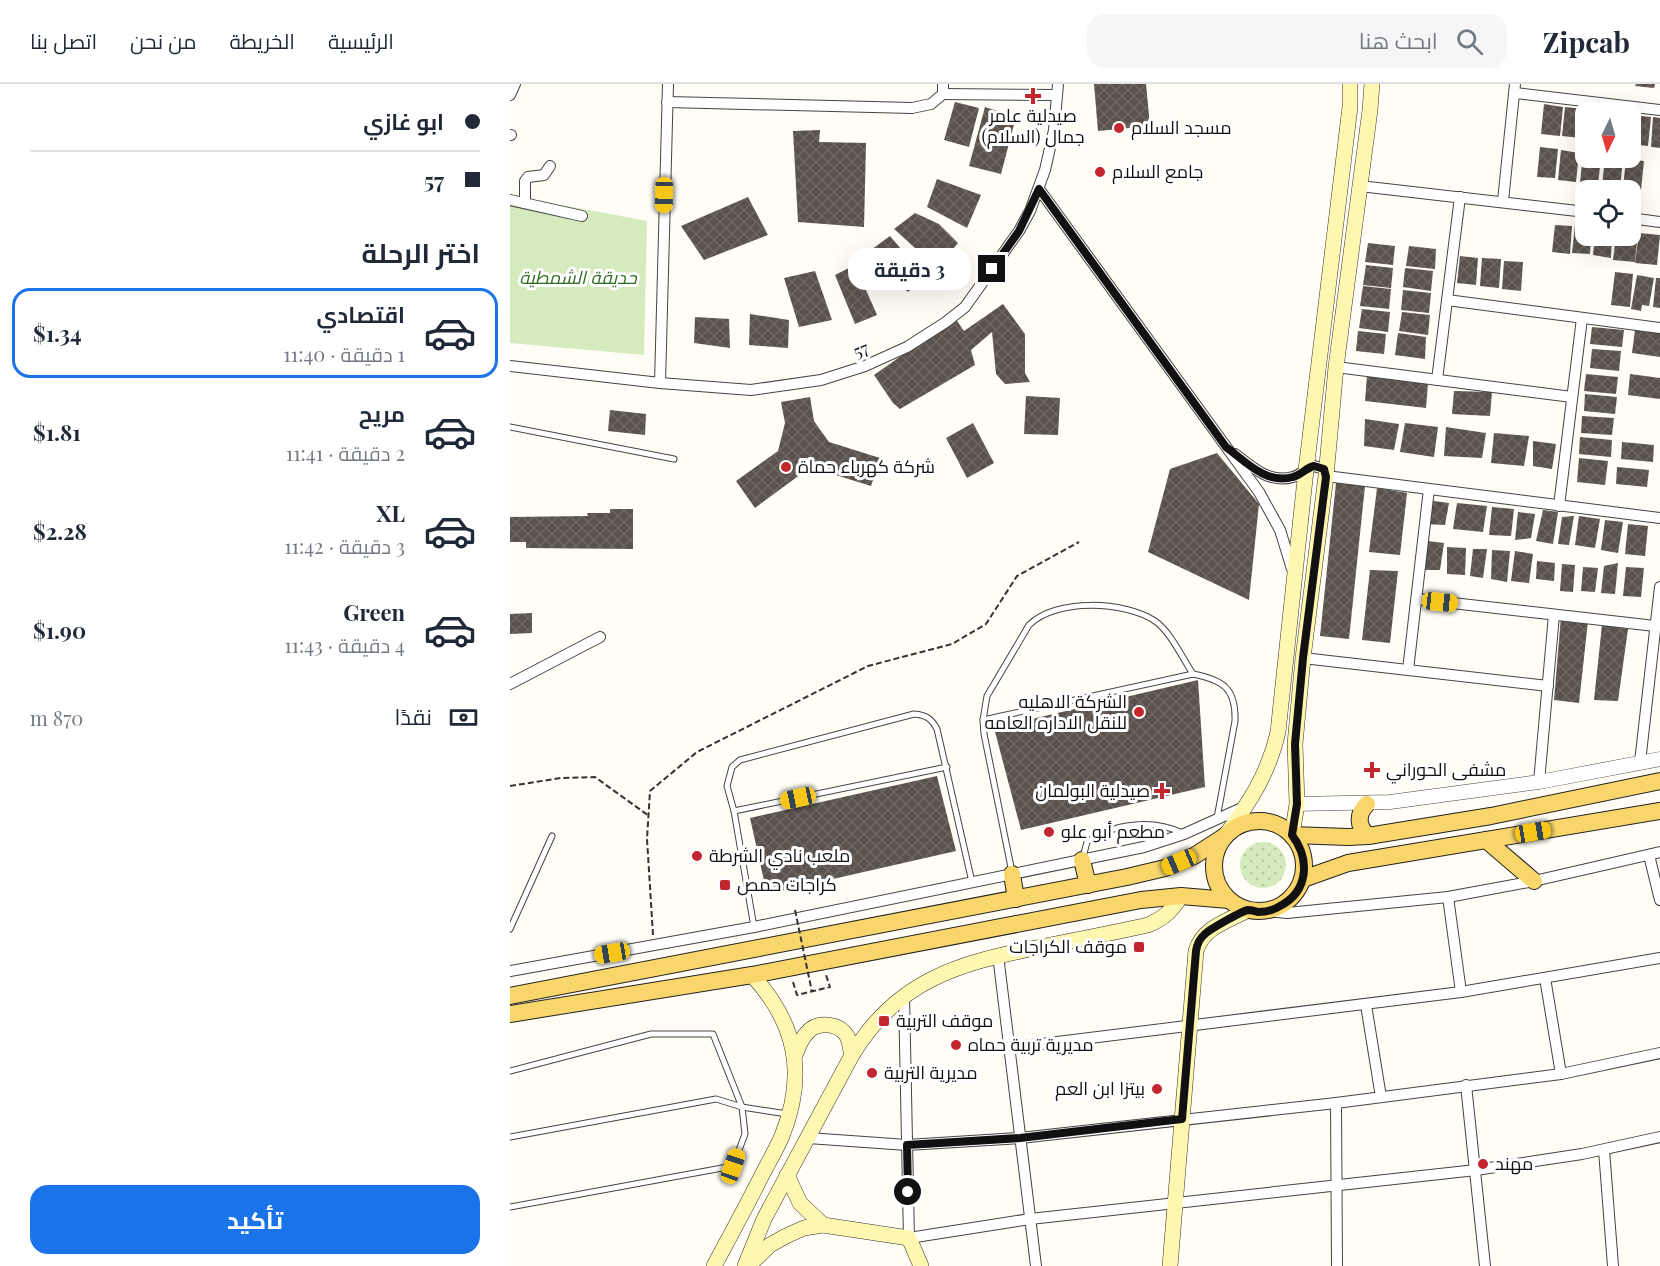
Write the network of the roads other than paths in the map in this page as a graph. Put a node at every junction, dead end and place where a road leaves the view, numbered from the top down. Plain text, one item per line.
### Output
1 (515, 84) edge
2 (668, 84) edge
3 (1350, 84) edge
4 (1372, 84) edge
5 (1515, 88) edge
6 (943, 89) edge
7 (1058, 90) edge
8 (510, 95) edge
9 (666, 102) junction
10 (1660, 110) edge
11 (550, 166) dead end
12 (1360, 186) junction
13 (1039, 189) junction
14 (1460, 197) junction
15 (510, 200) edge
16 (1503, 201) junction
17 (525, 203) junction
18 (1575, 211) edge
19 (582, 216) dead end
20 (1641, 219) edge
21 (1660, 222) edge
22 (1447, 300) junction
23 (1582, 318) junction
24 (1660, 328) edge
25 (510, 366) edge
26 (1336, 367) junction
27 (1437, 380) junction
28 (660, 382) junction
29 (1572, 397) junction
30 (510, 427) edge
31 (1226, 447) junction
32 (674, 459) dead end
33 (1306, 470) junction
34 (1326, 477) junction
35 (1430, 489) junction
36 (1559, 506) junction
37 (1660, 518) edge
38 (1294, 576) junction
39 (1660, 587) edge
40 (1417, 599) junction
41 (1554, 615) junction
42 (1655, 626) junction
43 (600, 637) dead end
44 (1303, 658) junction
45 (1408, 670) junction
46 (1193, 674) junction
47 (510, 684) edge
48 (1548, 686) junction
49 (983, 720) junction
50 (1660, 759) edge
51 (1640, 762) junction
52 (947, 766) junction
53 (1660, 781) edge
54 (1539, 782) junction
55 (1297, 804) junction
56 (1367, 804) junction
57 (1247, 806) junction
58 (734, 811) junction
59 (1660, 811) edge
60 (1217, 818) junction
61 (1184, 834) junction
62 (1292, 835) junction
63 (552, 836) dead end
64 (1225, 836) junction
65 (1368, 836) junction
66 (1486, 840) junction
67 (1660, 852) edge
68 (1649, 855) junction
69 (1083, 860) junction
70 (1012, 874) junction
71 (1303, 879) junction
72 (1534, 881) junction
73 (972, 882) junction
74 (1088, 885) junction
75 (1181, 896) junction
76 (1448, 897) junction
77 (1016, 899) junction
78 (1229, 900) junction
79 (1660, 900) edge
80 (1248, 910) junction
81 (1267, 911) junction
82 (754, 927) junction
83 (510, 929) edge
84 (998, 955) junction
85 (1660, 958) edge
86 (510, 971) edge
87 (752, 975) junction
88 (1545, 978) junction
89 (1461, 992) junction
90 (904, 995) junction
91 (510, 996) edge
92 (1366, 1005) junction
93 (510, 1014) edge
94 (1189, 1025) junction
95 (1010, 1048) junction
96 (1660, 1053) edge
97 (795, 1055) junction
98 (852, 1055) junction
99 (510, 1071) edge
100 (1561, 1074) junction
101 (1466, 1085) junction
102 (1381, 1097) junction
103 (1336, 1103) junction
104 (742, 1107) junction
105 (789, 1115) junction
106 (1182, 1119) junction
107 (510, 1137) edge
108 (1660, 1137) edge
109 (808, 1138) junction
110 (1020, 1138) junction
111 (907, 1145) junction
112 (1604, 1150) junction
113 (1476, 1170) junction
114 (787, 1175) junction
115 (1336, 1186) junction
116 (1175, 1203) junction
117 (510, 1207) edge
118 (1030, 1219) junction
119 (823, 1225) junction
120 (909, 1238) junction
121 (714, 1266) edge
122 (747, 1266) edge
123 (921, 1266) edge
124 (1036, 1266) edge
125 (1170, 1266) edge
126 (1337, 1266) edge
127 (1485, 1266) edge
128 (1613, 1266) edge

1 - 8 street
2 - 9 street
3 - 33 main road
4 - 12 main road
5 - 10 street
5 - 16 street
6 - 7 street
6 - 9 street
7 - 13 street, 57
9 - 28 street
11 - 17 street
12 - 14 street
12 - 26 main road
13 - 28 street, 57
13 - 31 street
14 - 16 street
14 - 22 street
15 - 17 street
16 - 18 street
17 - 19 street
20 - 21 street
22 - 23 street
22 - 27 street
23 - 24 street
23 - 29 street
25 - 28 street, 57
26 - 27 street
26 - 34 main road
27 - 29 street
29 - 36 street
30 - 32 lane
31 - 33 street
31 - 38 street
33 - 34 street
33 - 38 main road
34 - 35 street
34 - 44 main road
35 - 36 street
35 - 40 street
36 - 37 street
38 - 57 main road
39 - 42 street
40 - 41 street
40 - 45 street
41 - 42 street
41 - 48 street
42 - 51 street
43 - 47 street
44 - 45 street
44 - 55 main road
45 - 48 street
46 - 49 lane
46 - 49 lane
46 - 60 lane
48 - 54 street
49 - 70 lane
50 - 51 street
51 - 54 street
52 - 58 lane
52 - 58 lane
52 - 73 lane
53 - 65 main road
54 - 56 street
55 - 56 street
55 - 62 main road
56 - 65 main road
57 - 60 street
57 - 64 main road
58 - 82 lane
59 - 66 main road
60 - 61 street
61 - 69 street
61 - 69 lane
62 - 64 main road
62 - 65 main road
62 - 71 main road
63 - 83 lane
64 - 74 main road
64 - 78 main road
66 - 71 main road
66 - 72 main road
67 - 68 street
68 - 72 street
68 - 79 street
69 - 70 street
69 - 74 main road
70 - 73 street
70 - 77 main road
71 - 81 main road
72 - 76 street
73 - 82 street
74 - 77 main road
75 - 78 main road
75 - 84 main road
75 - 87 main road
76 - 81 street
76 - 89 street
77 - 91 main road
78 - 80 main road
80 - 81 main road
80 - 94 main road
82 - 86 street
84 - 90 main road
84 - 95 street
85 - 88 street
87 - 93 main road
87 - 97 main road
88 - 89 street
88 - 100 street
89 - 92 street
90 - 98 main road
90 - 111 street
92 - 94 street
92 - 102 street
94 - 95 street
94 - 106 main road
95 - 110 street
96 - 100 street
97 - 98 main road
97 - 105 main road
98 - 109 main road
99 - 104 lane
100 - 101 street
101 - 102 street
101 - 113 street
102 - 103 street
103 - 106 street
103 - 115 street
104 - 105 lane
104 - 107 lane
104 - 117 lane
105 - 121 main road
106 - 110 street
106 - 116 main road
108 - 112 street
109 - 111 street
109 - 114 main road
110 - 111 street
110 - 118 street
111 - 120 street
112 - 113 street
112 - 128 street
113 - 115 street
113 - 127 street
114 - 119 main road
114 - 122 main road
115 - 116 street
115 - 126 street
116 - 118 street
116 - 125 main road
118 - 120 street
118 - 124 street
119 - 120 main road
119 - 122 main road
120 - 123 main road

